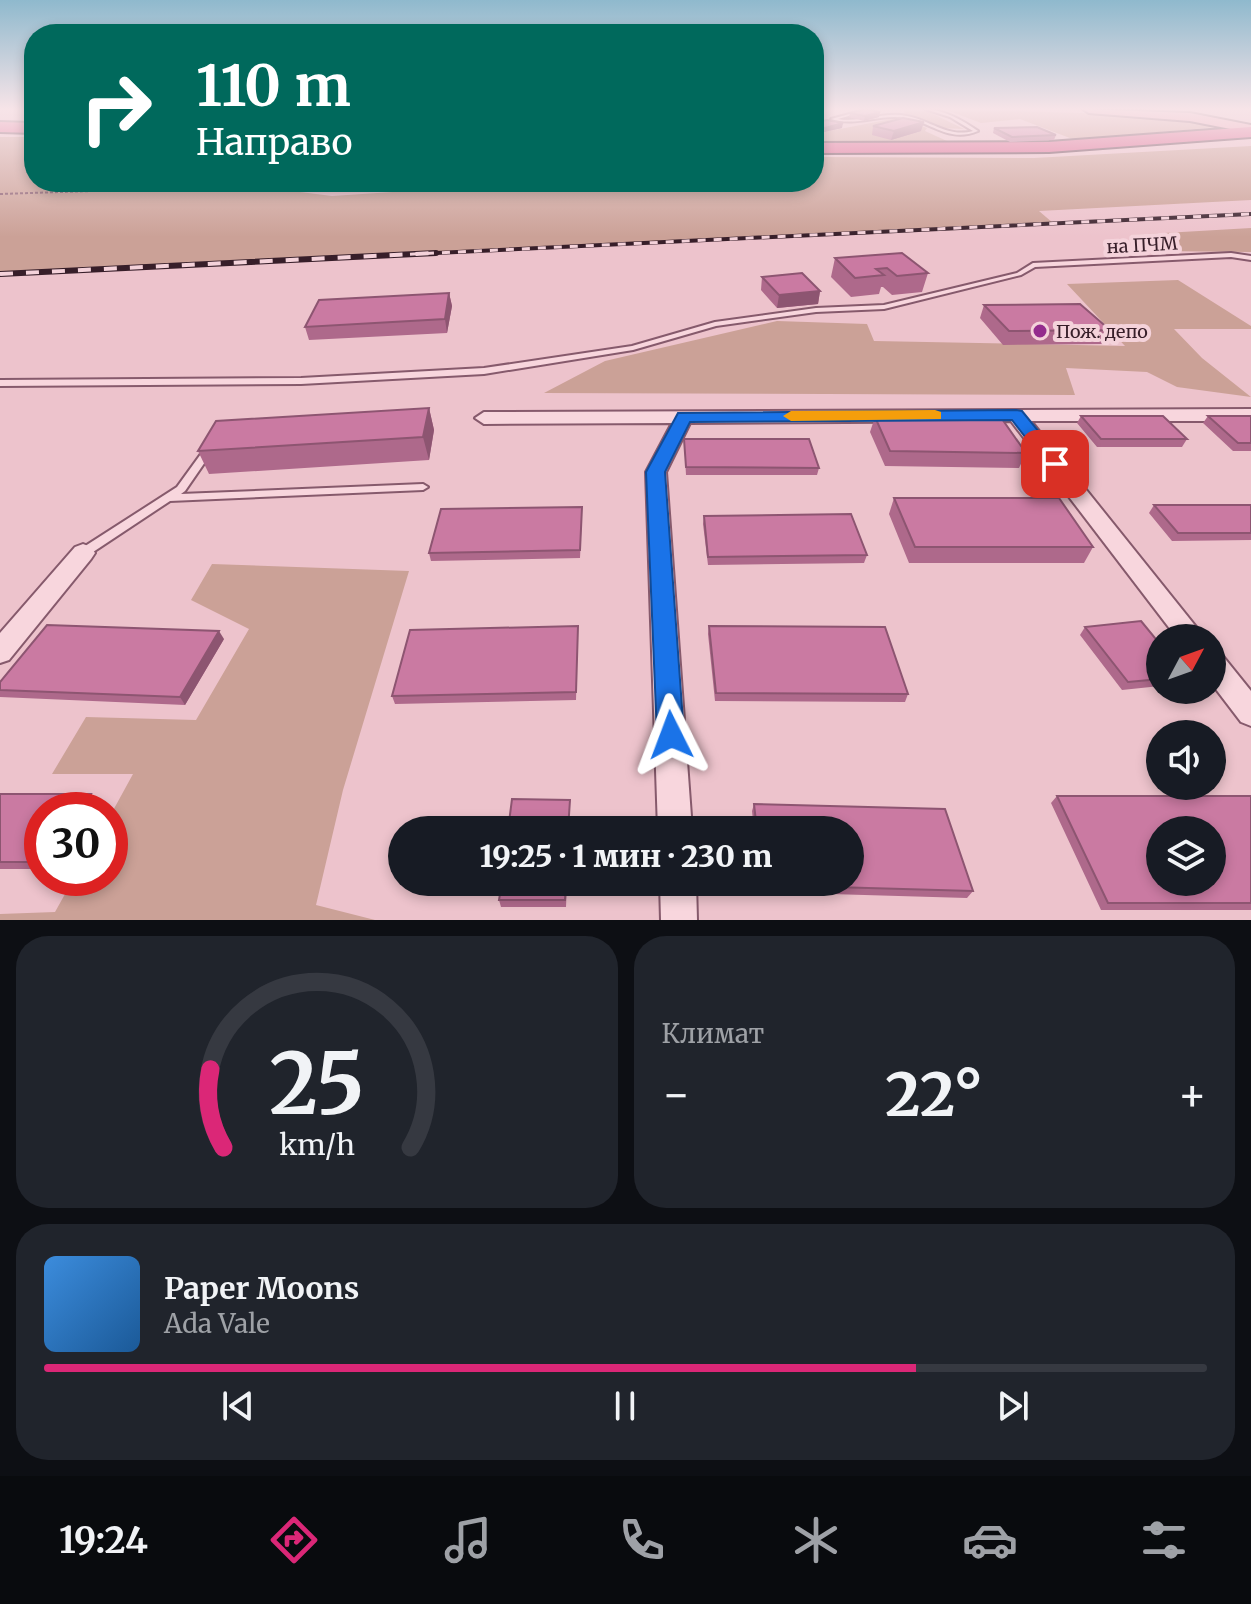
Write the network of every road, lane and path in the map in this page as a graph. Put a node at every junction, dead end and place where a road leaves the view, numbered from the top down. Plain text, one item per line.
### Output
1 (62, 192) edge
2 (0, 194) edge
3 (1251, 258) edge
4 (0, 383) edge
5 (1016, 415) junction
6 (1251, 415) edge
7 (684, 417) junction
8 (484, 418) dead end
9 (215, 441) edge
10 (423, 487) dead end
11 (167, 498) junction
12 (83, 553) joint
13 (1181, 624) edge
14 (0, 652) edge
15 (1226, 681) edge
16 (1251, 713) edge
17 (674, 816) edge
18 (678, 896) edge
19 (679, 920) edge

1 - 2 path
3 - 4 lane, на ПЧМ
5 - 6 street
5 - 7 street
5 - 13 street
7 - 8 street
7 - 17 street
9 - 11 lane
10 - 11 lane
11 - 12 lane
12 - 14 street
15 - 16 street
18 - 19 street

